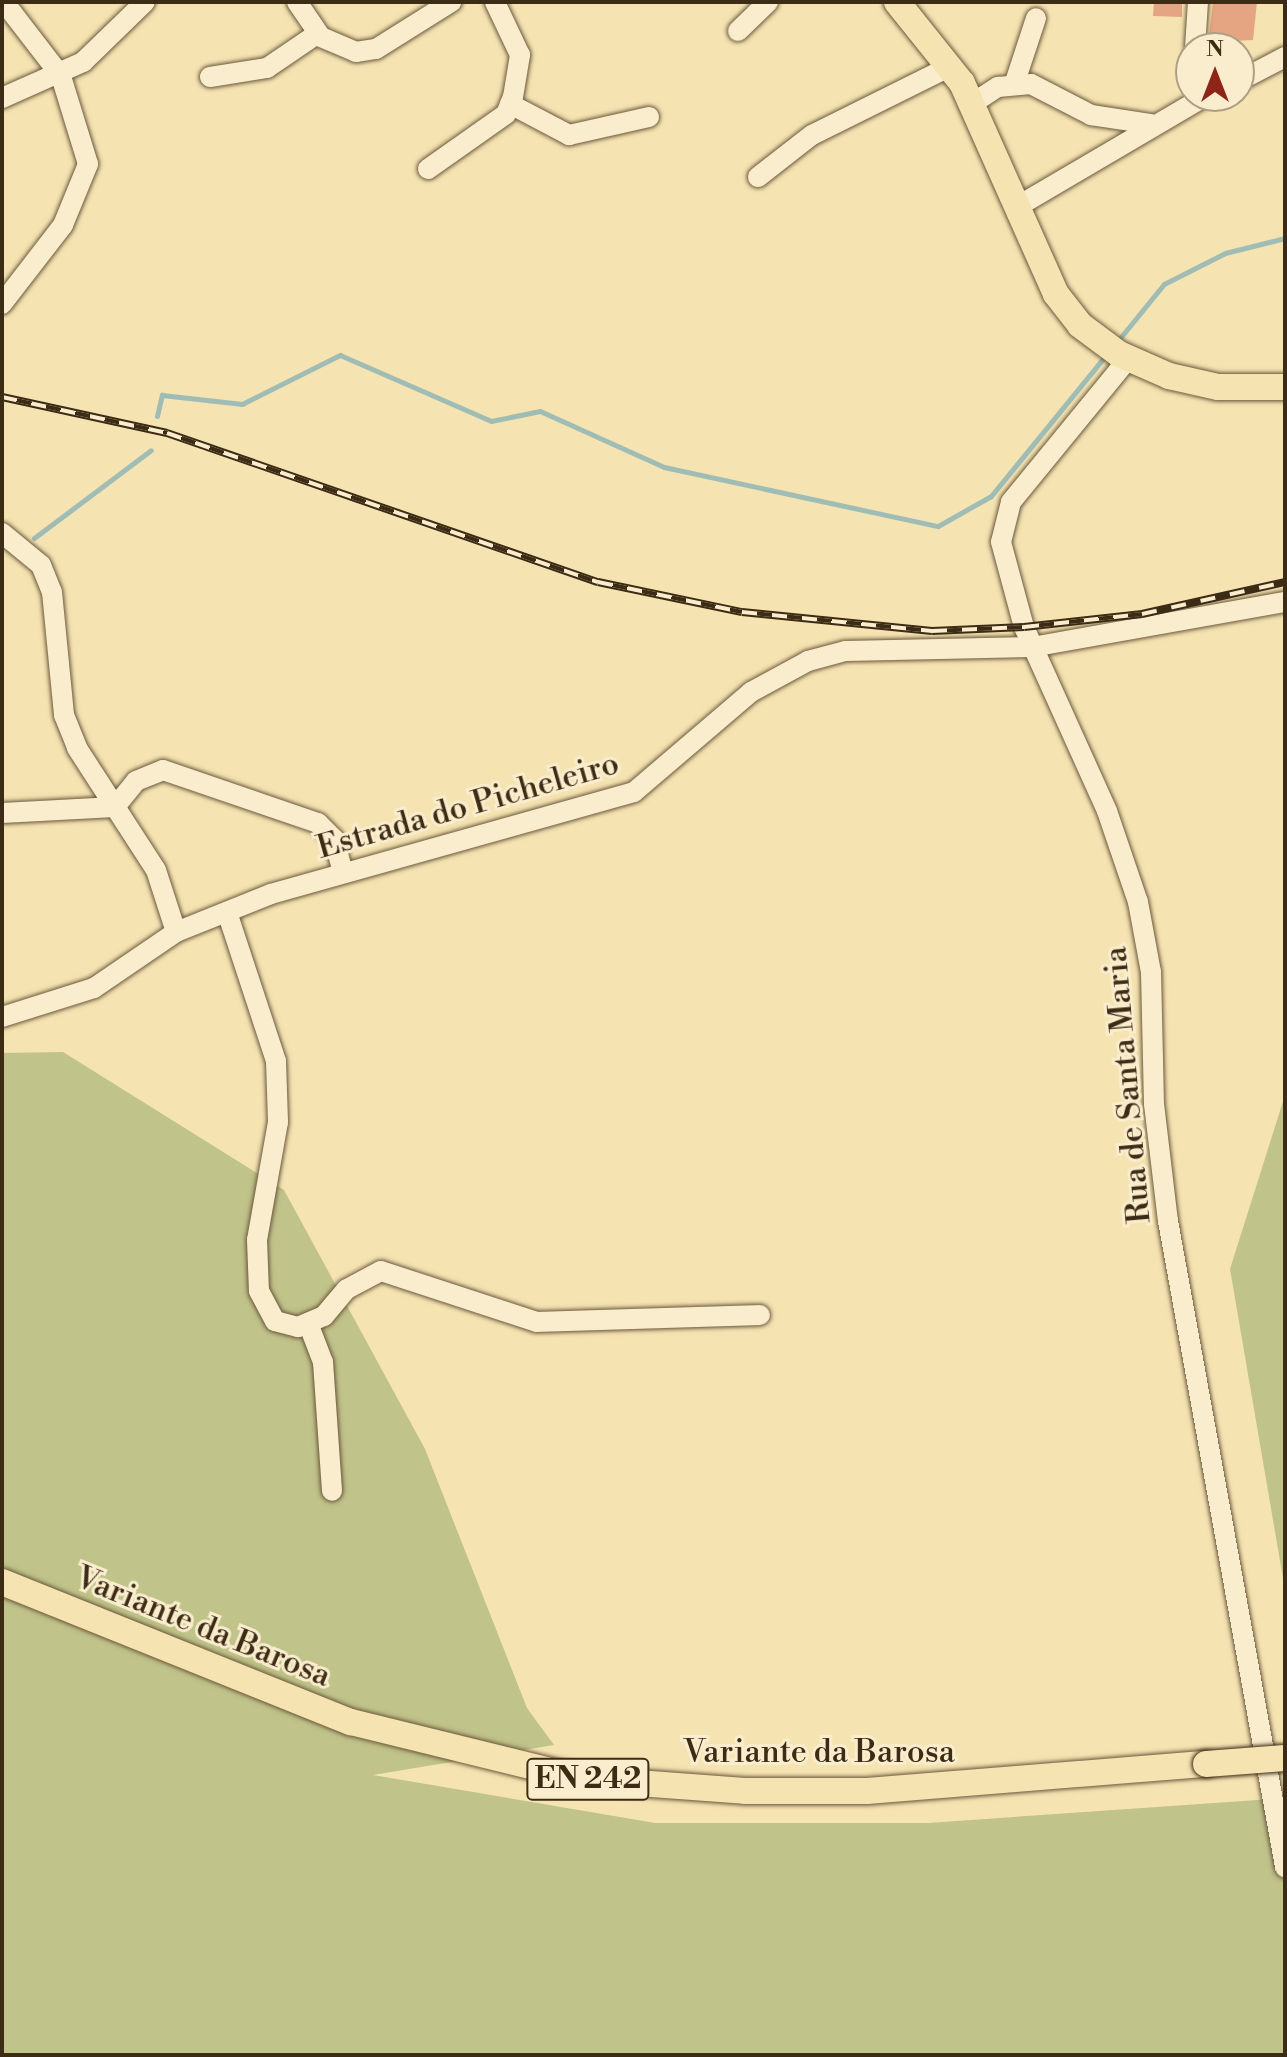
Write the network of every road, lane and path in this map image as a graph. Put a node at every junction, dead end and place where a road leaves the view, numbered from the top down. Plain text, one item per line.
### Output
1 (145, 2) edge
2 (297, 2) edge
3 (451, 2) edge
4 (495, 2) edge
5 (768, 2) edge
6 (897, 2) edge
7 (1198, 2) edge
8 (4, 5) edge
9 (1036, 18) dead end
10 (738, 31) dead end
11 (1196, 32) edge
12 (317, 34) junction
13 (1285, 57) edge
14 (951, 66) junction
15 (1255, 73) edge
16 (61, 76) junction
17 (210, 77) dead end
18 (1015, 82) junction
19 (2, 98) edge
20 (973, 103) junction
21 (510, 104) junction
22 (1175, 108) edge
23 (649, 117) dead end
24 (1151, 124) junction
25 (428, 169) dead end
26 (758, 177) dead end
27 (1020, 205) junction
28 (2, 304) edge
29 (1116, 352) junction
30 (1285, 387) edge
31 (2, 533) edge
32 (1285, 602) edge
33 (1032, 647) junction
34 (115, 807) junction
35 (2, 813) edge
36 (343, 873) junction
37 (227, 912) junction
38 (176, 932) junction
39 (2, 1017) edge
40 (760, 1315) dead end
41 (308, 1323) junction
42 (332, 1491) dead end
43 (2, 1582) edge
44 (1285, 1758) edge
45 (1285, 1867) edge

1 - 16 street
2 - 12 street
3 - 12 street
4 - 21 street
5 - 10 street
6 - 14 main road
7 - 11 street
8 - 16 street
9 - 18 street
12 - 17 street
13 - 15 street
14 - 20 main road
14 - 26 street
16 - 19 street
16 - 28 street
18 - 20 street
18 - 24 street
20 - 27 main road
21 - 23 street
21 - 25 street
22 - 24 street
24 - 27 street
27 - 29 main road
29 - 30 main road
29 - 33 street, Rua de Santa Maria
31 - 34 street
32 - 33 street, Estrada do Picheleiro
33 - 36 street, Estrada do Picheleiro
33 - 45 street, Rua de Santa Maria
34 - 35 street
34 - 36 street
34 - 38 street
36 - 37 street, Estrada do Picheleiro
37 - 38 street, Estrada do Picheleiro
37 - 41 street
38 - 39 street, Estrada do Picheleiro
40 - 41 street
41 - 42 street
43 - 44 main road, Variante da Barosa / EN 242, bridge

